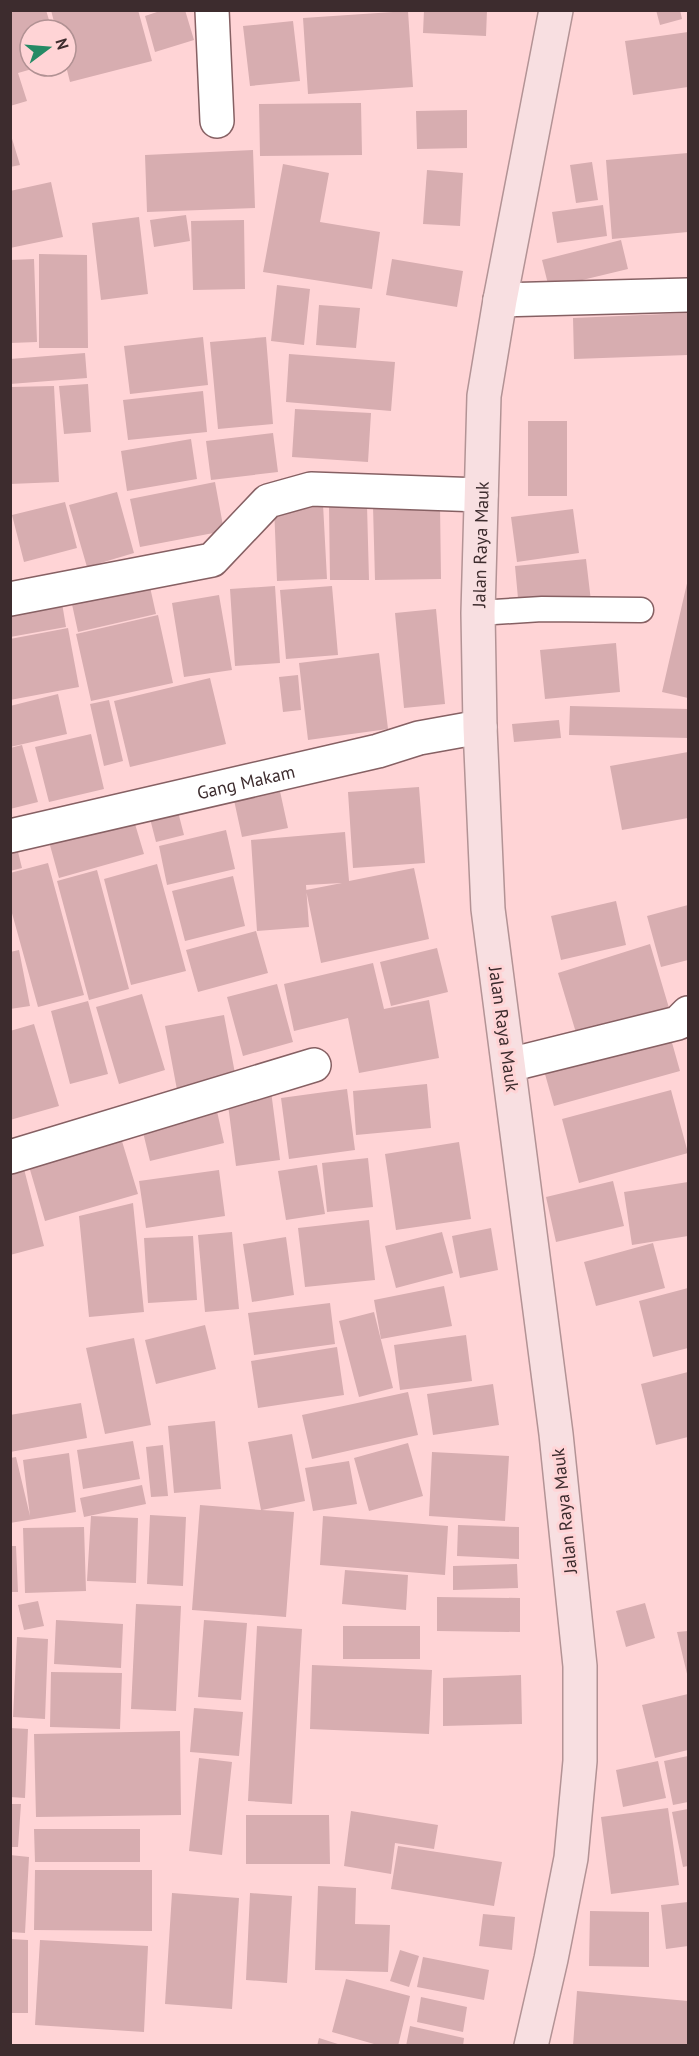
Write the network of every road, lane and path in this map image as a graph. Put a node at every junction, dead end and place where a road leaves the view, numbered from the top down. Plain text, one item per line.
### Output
1 (212, 10) edge
2 (556, 10) edge
3 (217, 121) dead end
4 (688, 295) edge
5 (500, 300) junction
6 (481, 495) junction
7 (10, 599) edge
8 (641, 610) dead end
9 (478, 613) junction
10 (480, 727) junction
11 (10, 836) edge
12 (688, 1012) edge
13 (314, 1065) dead end
14 (509, 1065) junction
15 (10, 1157) edge
16 (531, 2046) edge

1 - 3 street
2 - 5 main road, Jalan Raya Mauk
4 - 5 street
5 - 6 main road, Jalan Raya Mauk
6 - 7 street
6 - 9 main road, Jalan Raya Mauk
8 - 9 lane
9 - 10 main road, Jalan Raya Mauk
10 - 11 street, Gang Makam
10 - 14 main road, Jalan Raya Mauk
12 - 14 street
13 - 15 street
14 - 16 main road, Jalan Raya Mauk

